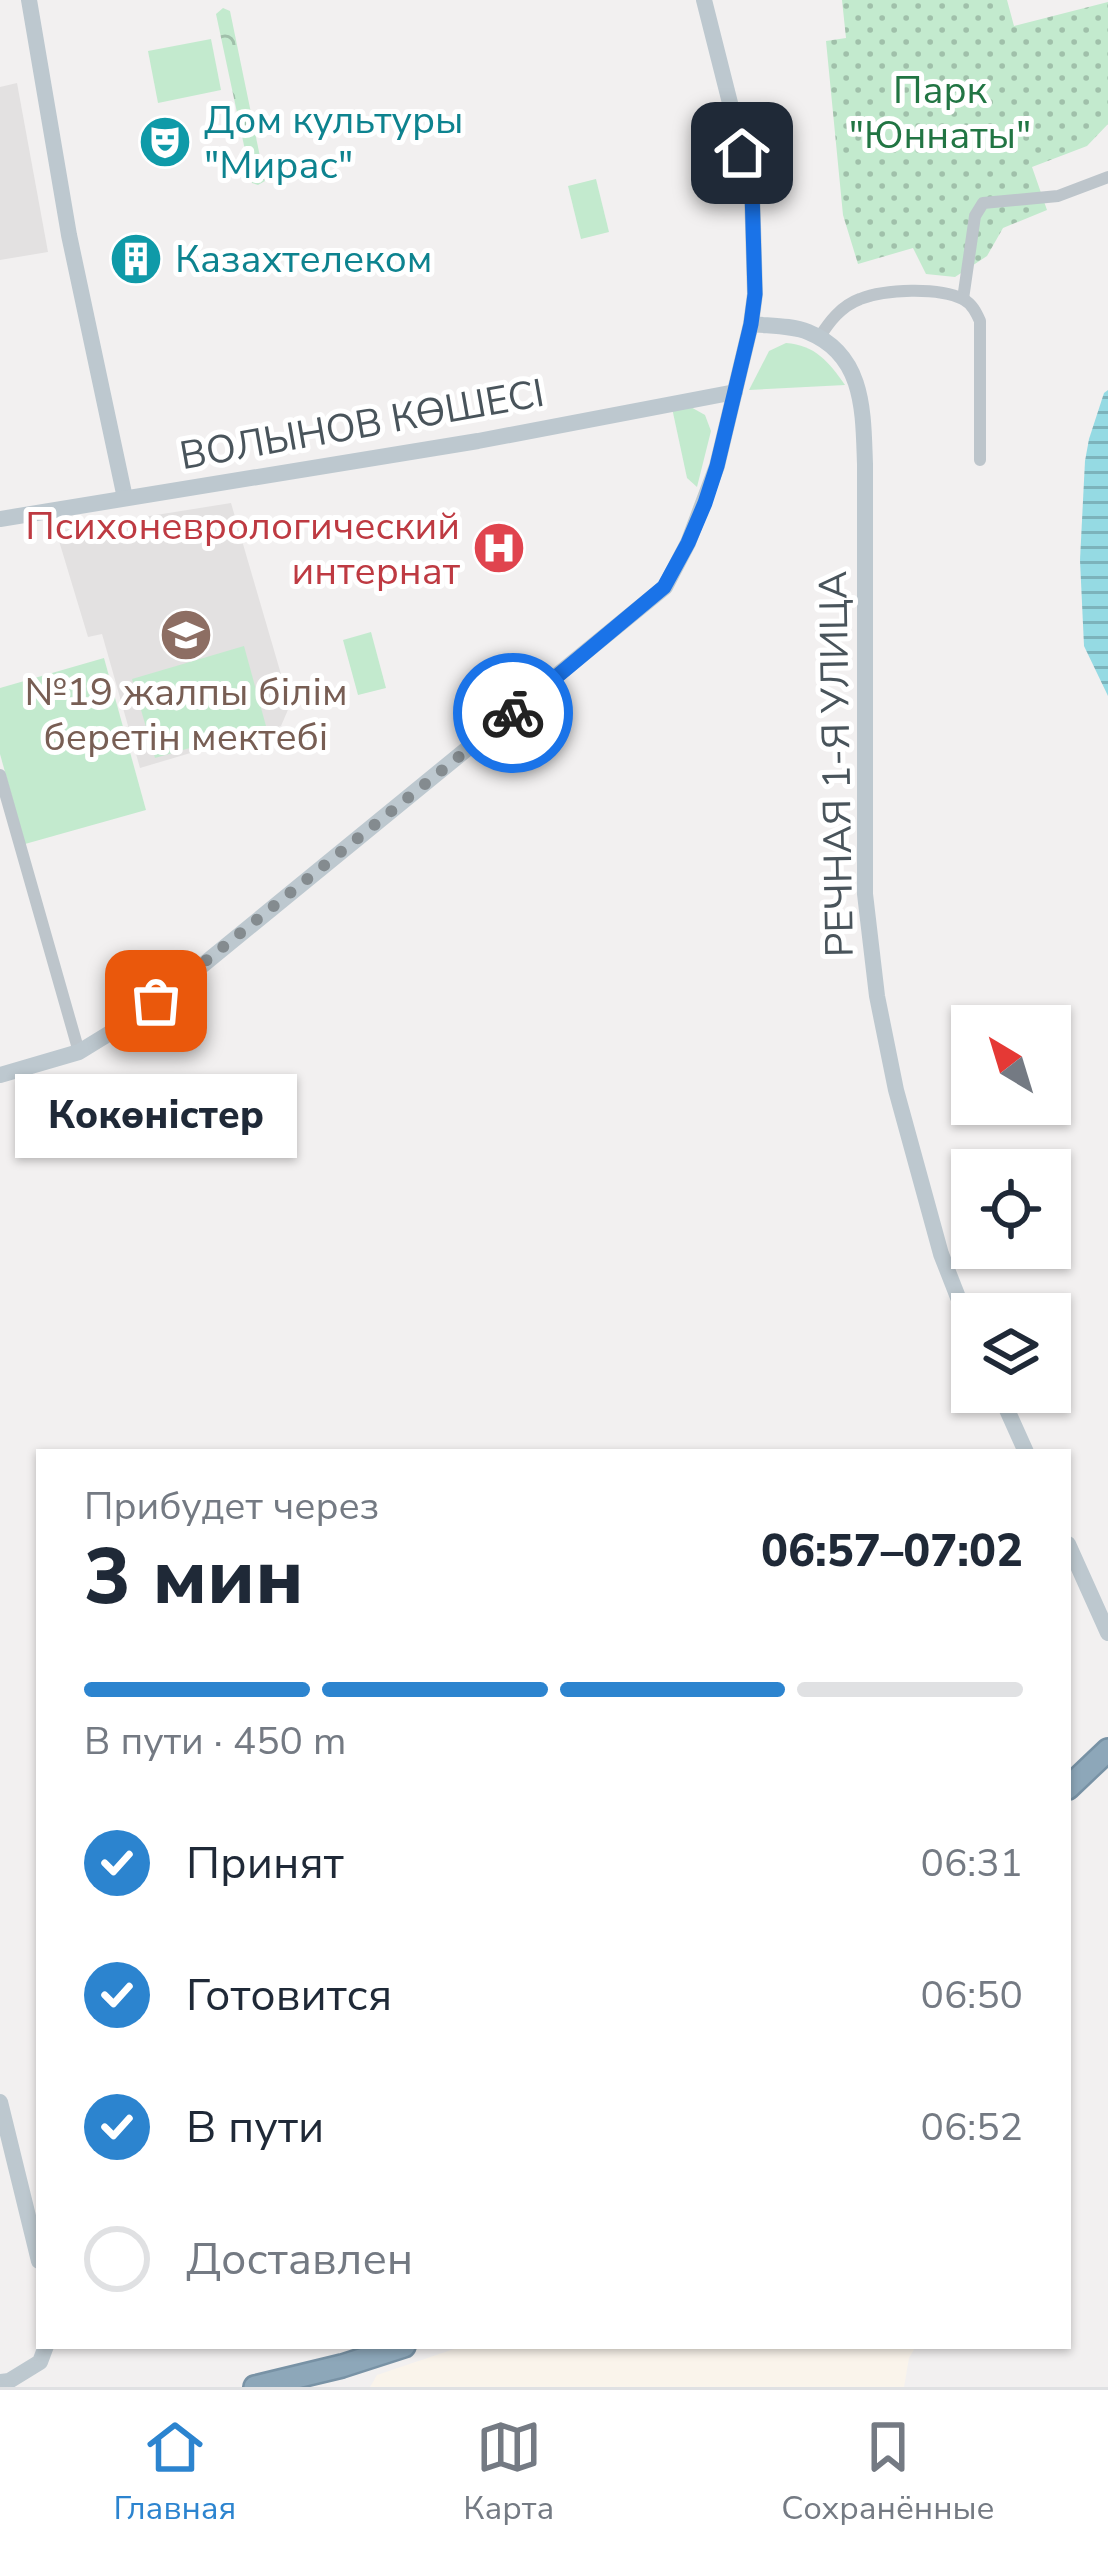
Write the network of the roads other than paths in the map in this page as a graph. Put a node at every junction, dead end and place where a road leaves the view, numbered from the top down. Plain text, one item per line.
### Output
1 (29, 0) edge
2 (704, 0) edge
3 (1108, 177) edge
4 (963, 299) junction
5 (751, 324) junction
6 (819, 338) junction
7 (735, 392) junction
8 (980, 460) dead end
9 (125, 498) junction
10 (0, 519) edge
11 (0, 775) edge
12 (79, 1052) junction
13 (0, 1075) edge
14 (956, 1293) edge
15 (1008, 1413) edge
16 (1025, 1449) edge
17 (1071, 1551) edge
18 (1108, 1633) edge
19 (1108, 1750) edge
20 (1071, 1785) edge
21 (0, 2102) edge
22 (36, 2249) edge
23 (45, 2349) edge
24 (395, 2349) edge
25 (5, 2382) edge
26 (255, 2387) edge

1 - 9 street
2 - 5 street
3 - 4 street
4 - 6 street
4 - 8 street
5 - 6 street
5 - 7 street
6 - 14 street, РЕЧНАЯ 1-Я УЛИЦА
7 - 9 street, ВОЛЫНОВ КӨШЕСІ
7 - 12 street
9 - 10 street, ВОЛЫНОВ КӨШЕСІ
11 - 12 street
12 - 13 street
15 - 16 street
17 - 18 street
19 - 20 highway
21 - 22 street
23 - 25 street
24 - 26 highway

